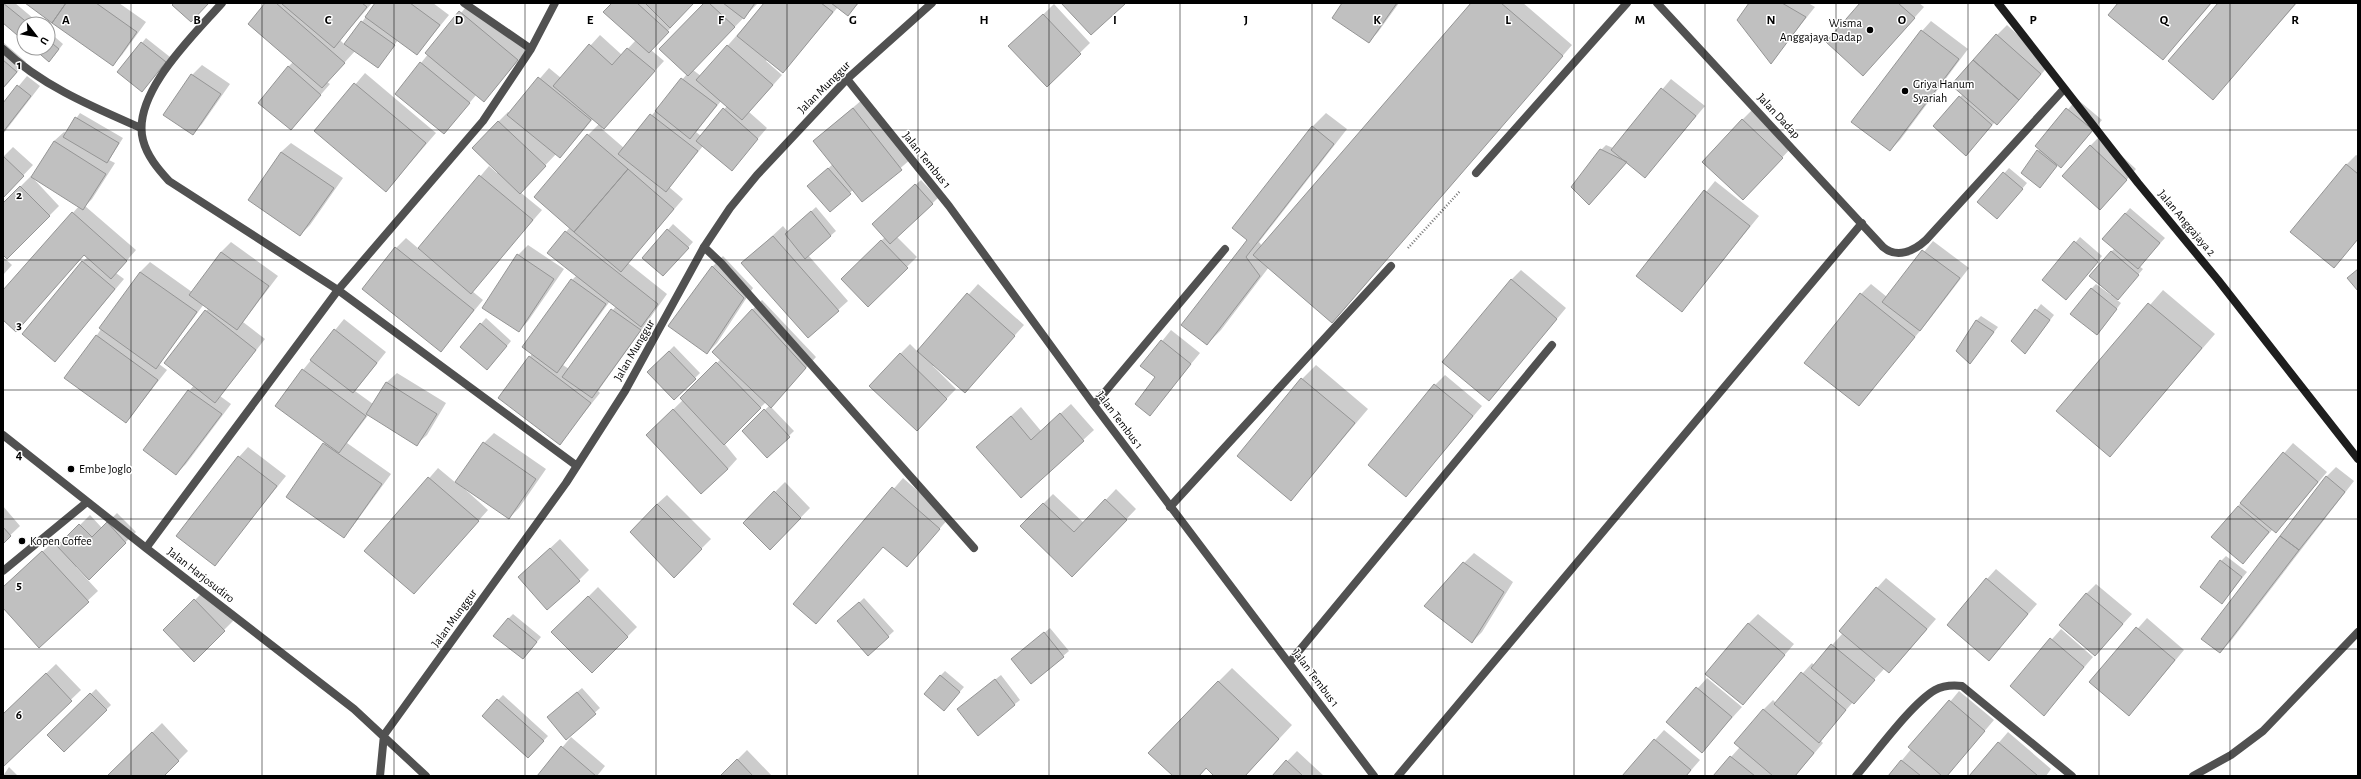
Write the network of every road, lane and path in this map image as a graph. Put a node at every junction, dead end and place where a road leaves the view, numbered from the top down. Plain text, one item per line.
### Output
1 (222, 3) edge
2 (464, 3) edge
3 (555, 3) edge
4 (932, 3) edge
5 (1627, 3) edge
6 (1657, 3) edge
7 (1998, 3) edge
8 (3, 49) edge
9 (531, 49) junction
10 (847, 79) junction
11 (2064, 89) junction
12 (141, 128) junction
13 (1476, 173) joint
14 (1862, 223) junction
15 (704, 247) junction
16 (1224, 249) dead end
17 (1391, 266) joint
18 (338, 290) junction
19 (1552, 345) dead end
20 (1094, 405) junction
21 (3, 435) edge
22 (2358, 459) edge
23 (578, 466) junction
24 (87, 502) junction
25 (1170, 507) junction
26 (146, 548) junction
27 (974, 548) dead end
28 (3, 571) edge
29 (2358, 632) edge
30 (1289, 663) junction
31 (384, 735) junction
32 (380, 776) edge
33 (426, 776) edge
34 (1374, 776) edge
35 (1398, 776) edge
36 (1856, 776) edge
37 (2072, 776) edge
38 (2193, 776) edge

1 - 12 street
2 - 9 street
3 - 9 street
4 - 10 street, Jalan Munggur
5 - 13 street
6 - 14 street, Jalan Dadap
7 - 11 street, Jalan Anggajaya 2
8 - 12 street
9 - 18 street
10 - 15 street, Jalan Munggur
10 - 20 street, Jalan Tembus 1
11 - 14 street, Jalan Dadap
11 - 22 street, Jalan Anggajaya 2
12 - 18 street
13 - 17 path
14 - 35 street
15 - 23 street, Jalan Munggur
15 - 27 street
16 - 20 street
17 - 25 street
18 - 23 street
18 - 26 street
19 - 30 street
20 - 25 street, Jalan Tembus 1
21 - 24 street, Jalan Harjosudiro
23 - 31 street, Jalan Munggur
24 - 26 street, Jalan Harjosudiro
24 - 28 street
25 - 30 street, Jalan Tembus 1
26 - 31 street, Jalan Harjosudiro
29 - 38 street
30 - 34 street, Jalan Tembus 1
31 - 32 street
31 - 33 street, Jalan Harjosudiro
36 - 37 street

